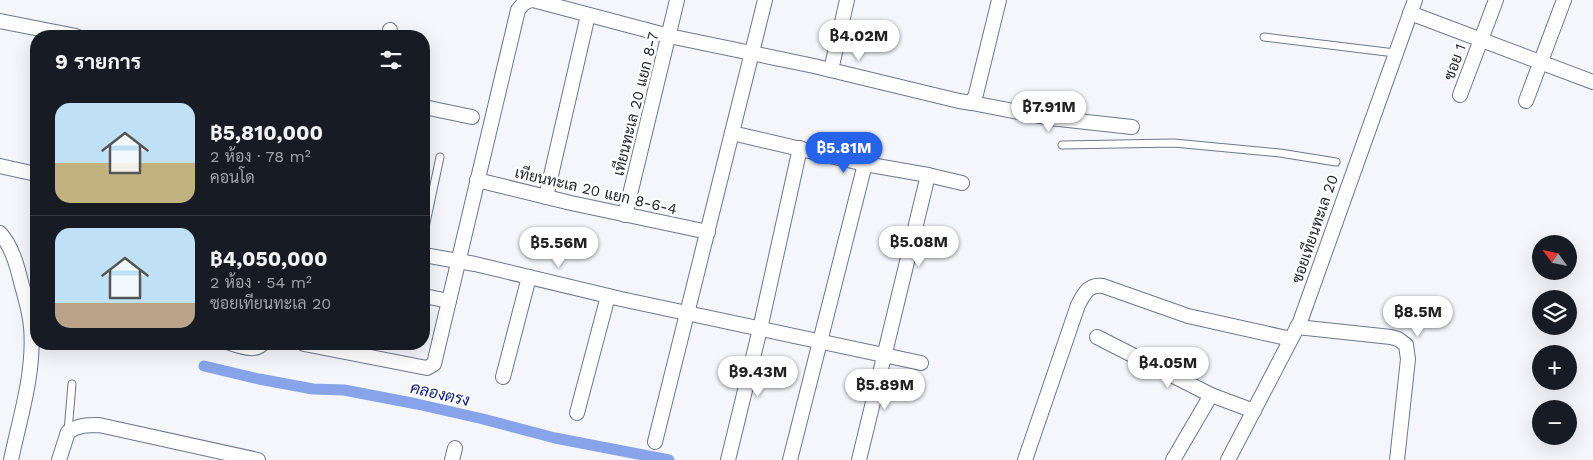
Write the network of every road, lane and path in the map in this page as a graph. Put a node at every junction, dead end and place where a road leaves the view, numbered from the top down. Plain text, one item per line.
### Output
1 (532, 0) edge
2 (677, 0) edge
3 (764, 0) edge
4 (847, 0) edge
5 (999, 0) edge
6 (1415, 0) edge
7 (1496, 0) edge
8 (1564, 0) edge
9 (1410, 14) junction
10 (588, 15) junction
11 (0, 21) edge
12 (46, 30) edge
13 (669, 36) junction
14 (1264, 37) dead end
15 (1480, 40) junction
16 (752, 52) junction
17 (1395, 53) junction
18 (1540, 63) junction
19 (831, 70) junction
20 (1593, 82) edge
21 (1460, 95) dead end
22 (1526, 100) dead end
23 (965, 102) junction
24 (430, 108) edge
25 (472, 117) dead end
26 (1132, 127) dead end
27 (732, 133) junction
28 (1062, 145) dead end
29 (800, 148) junction
30 (440, 157) dead end
31 (1336, 162) dead end
32 (865, 164) junction
33 (0, 166) edge
34 (30, 173) edge
35 (928, 175) junction
36 (477, 180) junction
37 (962, 183) dead end
38 (546, 197) junction
39 (430, 204) edge
40 (625, 215) junction
41 (708, 232) junction
42 (0, 233) edge
43 (430, 256) edge
44 (458, 261) junction
45 (529, 277) junction
46 (608, 296) junction
47 (430, 297) edge
48 (449, 301) junction
49 (688, 313) junction
50 (30, 320) edge
51 (760, 329) junction
52 (1294, 333) junction
53 (1097, 337) dead end
54 (820, 342) junction
55 (32, 350) edge
56 (243, 350) edge
57 (258, 350) edge
58 (335, 350) edge
59 (884, 355) junction
60 (921, 363) dead end
61 (503, 377) dead end
62 (72, 384) dead end
63 (1211, 395) junction
64 (1254, 411) junction
65 (577, 413) dead end
66 (68, 432) junction
67 (655, 442) dead end
68 (0, 457) edge
69 (11, 460) edge
70 (59, 460) edge
71 (258, 460) edge
72 (728, 460) edge
73 (790, 460) edge
74 (859, 460) edge
75 (1024, 460) edge
76 (1174, 460) edge
77 (1228, 460) edge
78 (1397, 460) edge

1 - 10 street
1 - 36 street
2 - 13 street, เทียนทะเล 20 แยก 8-7
3 - 16 street
4 - 19 street
5 - 23 street
6 - 9 street, ซอยเทียนทะเล 20
7 - 15 street, ซอย 1
8 - 18 street
9 - 15 street
9 - 17 street, ซอยเทียนทะเล 20
10 - 13 street
10 - 38 street
11 - 12 street
13 - 16 street
13 - 40 street, เทียนทะเล 20 แยก 8-7
14 - 17 lane
15 - 18 street
15 - 21 street, ซอย 1
16 - 19 street
16 - 27 street
17 - 52 street, ซอยเทียนทะเล 20
18 - 20 street
18 - 22 street
19 - 23 street
23 - 26 street
24 - 25 street
27 - 29 street
27 - 41 street
28 - 31 lane
29 - 32 street
29 - 51 street
30 - 39 lane
32 - 35 street
32 - 54 street
33 - 34 street
35 - 37 street
35 - 59 street
36 - 38 street, เทียนทะเล 20 แยก 8-6-4
36 - 44 street
38 - 40 street, เทียนทะเล 20 แยก 8-6-4
40 - 41 street, เทียนทะเล 20 แยก 8-6-4
41 - 49 street
42 - 50 street
43 - 44 street
44 - 45 street
44 - 48 street
45 - 46 street
45 - 61 street
46 - 49 street
46 - 65 street
47 - 48 street
48 - 58 street
49 - 51 street
49 - 67 street
51 - 54 street
51 - 72 street
52 - 64 street, ซอยเทียนทะเล 20
52 - 75 street
52 - 78 street
53 - 63 street
54 - 59 street
54 - 73 street
55 - 69 street
56 - 57 lane
59 - 60 street
59 - 74 street
62 - 66 lane
63 - 64 street
63 - 76 street
64 - 77 street, ซอยเทียนทะเล 20
66 - 70 street
66 - 71 street
68 - 69 street

